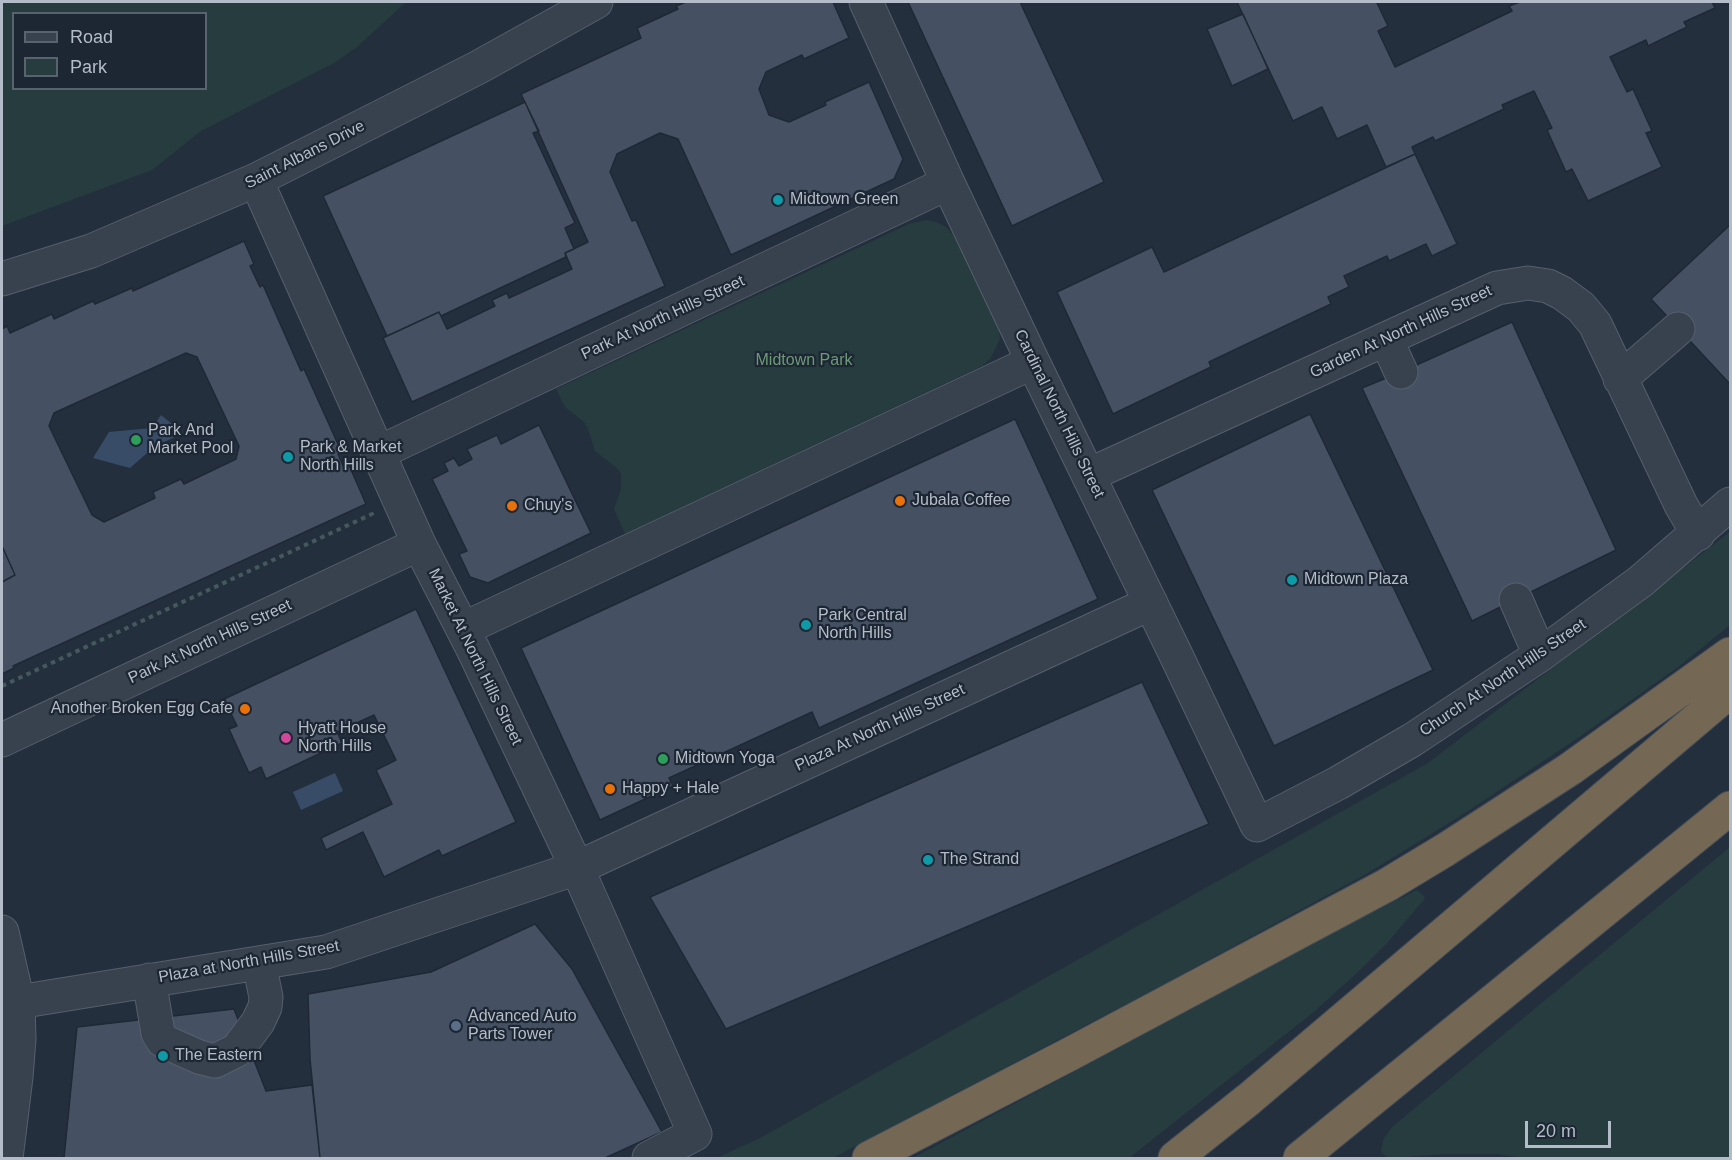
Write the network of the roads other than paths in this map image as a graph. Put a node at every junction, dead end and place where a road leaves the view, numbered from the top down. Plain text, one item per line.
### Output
1 (596, 2) edge
2 (866, 2) edge
3 (256, 180) junction
4 (948, 183) junction
5 (2, 279) edge
6 (1678, 328) dead end
7 (1386, 339) junction
8 (1033, 362) junction
9 (1401, 372) dead end
10 (1620, 379) junction
11 (378, 453) junction
12 (1089, 475) junction
13 (1731, 504) edge
14 (1698, 534) junction
15 (419, 544) junction
16 (1516, 600) dead end
17 (1151, 603) junction
18 (463, 629) junction
19 (1731, 654) edge
20 (1540, 655) junction
21 (1731, 691) edge
22 (2, 740) edge
23 (1731, 808) edge
24 (1257, 825) joint
25 (577, 868) junction
26 (2, 932) edge
27 (259, 963) junction
28 (149, 980) junction
29 (18, 1002) junction
30 (6, 1158) edge
31 (649, 1158) edge
32 (869, 1158) edge
33 (1175, 1158) edge
34 (1300, 1158) edge

1 - 3 street, Saint Albans Drive
2 - 4 street, Cardinal North Hills Street
3 - 5 street, Saint Albans Drive
3 - 11 street, Market At North Hills Street
4 - 8 street, Cardinal North Hills Street
4 - 11 street, Park At North Hills Street
6 - 10 street
7 - 9 street
7 - 10 street, Garden At North Hills Street
7 - 12 street, Garden At North Hills Street
8 - 12 street, Cardinal North Hills Street
8 - 18 street
10 - 14 street, Garden At North Hills Street
11 - 15 street, Market At North Hills Street
12 - 17 street, Cardinal North Hills Street
13 - 14 street, Church At North Hills Street
14 - 20 street, Church At North Hills Street
15 - 18 street, Market At North Hills Street
15 - 22 street, Park At North Hills Street
16 - 20 street
17 - 24 street, Cardinal North Hills Street
17 - 25 street, Plaza At North Hills Street
18 - 25 street, Market At North Hills Street
19 - 32 highway
20 - 24 street, Church At North Hills Street
21 - 33 highway
23 - 34 highway
25 - 27 street, Plaza at North Hills Street
25 - 31 street, Market At North Hills Street
26 - 29 street
27 - 28 street, Plaza at North Hills Street
27 - 28 street
28 - 29 street, Plaza at North Hills Street
29 - 30 street

